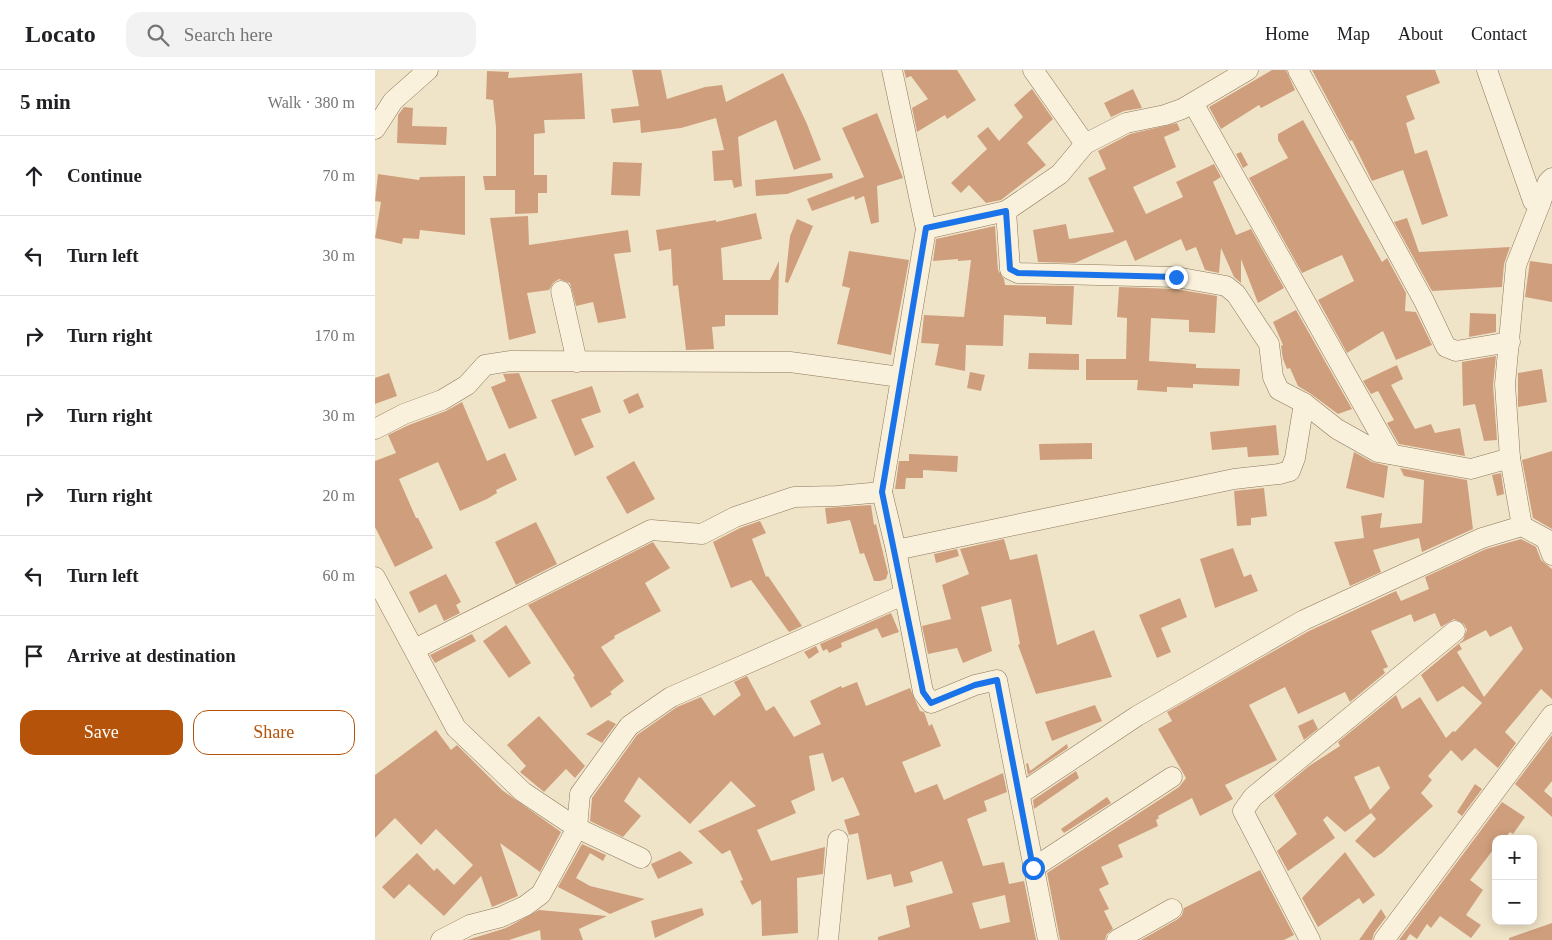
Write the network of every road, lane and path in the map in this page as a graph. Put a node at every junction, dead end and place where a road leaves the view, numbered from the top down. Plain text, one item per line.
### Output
1 (428, 70) edge
2 (892, 70) edge
3 (1033, 70) edge
4 (1248, 70) edge
5 (1298, 70) edge
6 (1487, 70) edge
7 (1193, 102) junction
8 (375, 129) edge
9 (1085, 144) junction
10 (1552, 178) edge
11 (1540, 204) junction
12 (1006, 211) junction
13 (926, 228) junction
14 (561, 291) dead end
15 (1510, 342) junction
16 (577, 362) junction
17 (900, 377) junction
18 (1304, 403) junction
19 (375, 429) edge
20 (1391, 454) junction
21 (1510, 458) junction
22 (882, 492) junction
23 (1522, 526) junction
24 (896, 550) junction
25 (1552, 555) edge
26 (375, 577) edge
27 (903, 595) junction
28 (1455, 631) dead end
29 (415, 649) junction
30 (1552, 715) edge
31 (1172, 777) dead end
32 (1020, 794) junction
33 (577, 828) junction
34 (838, 840) dead end
35 (641, 858) dead end
36 (1033, 868) junction
37 (1172, 909) dead end
38 (441, 940) edge
39 (828, 940) edge
40 (1048, 940) edge
41 (1117, 940) edge
42 (1310, 940) edge
43 (1384, 940) edge

1 - 8 street
2 - 13 street
3 - 9 street
4 - 7 street
5 - 15 street
6 - 11 street
7 - 9 street
7 - 20 street
9 - 12 street
10 - 11 street
11 - 15 street
12 - 13 street
12 - 18 street
13 - 17 street
14 - 16 street
15 - 21 street
16 - 17 street
16 - 19 street
17 - 22 street
18 - 20 street
18 - 24 street
20 - 21 street
21 - 23 street
22 - 24 street
22 - 29 street
23 - 25 street
23 - 32 street
24 - 27 street
26 - 29 street
27 - 32 street
27 - 33 street
28 - 42 street
29 - 33 street
30 - 43 street
31 - 36 street
32 - 36 street
33 - 35 street
33 - 38 street
34 - 39 street
36 - 40 street
37 - 41 street

